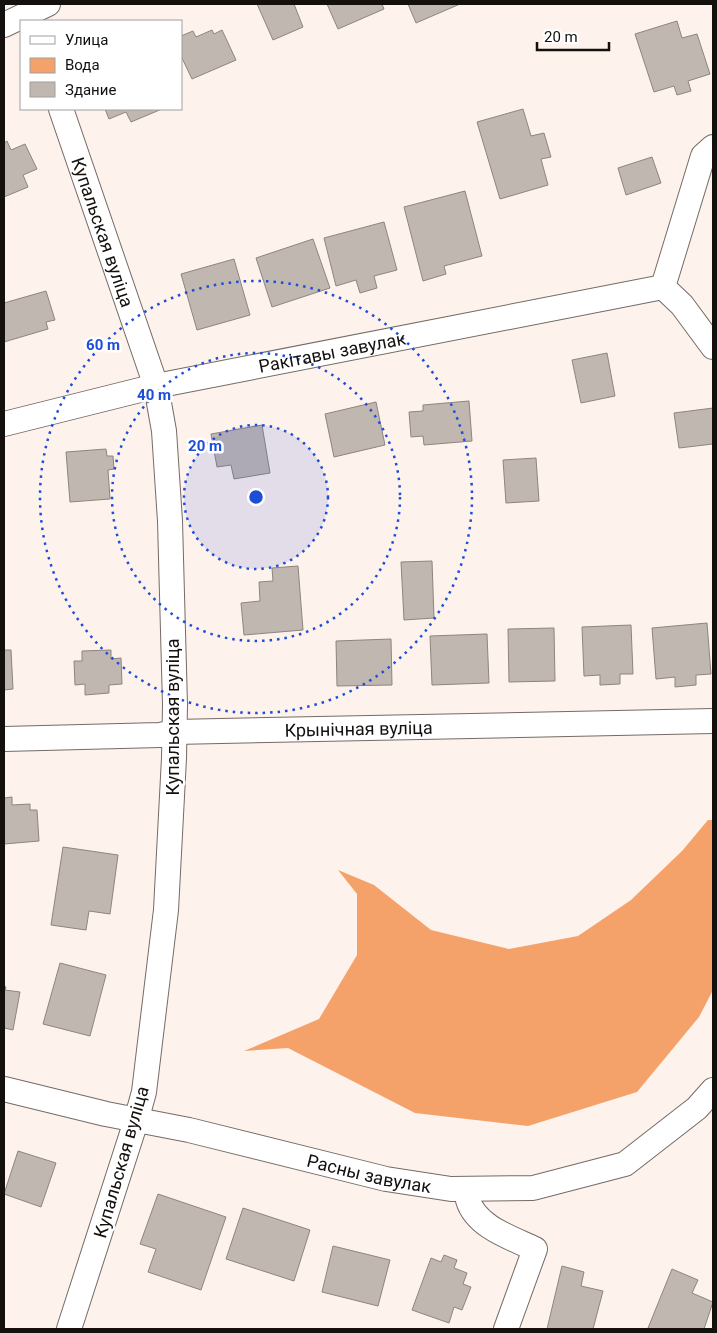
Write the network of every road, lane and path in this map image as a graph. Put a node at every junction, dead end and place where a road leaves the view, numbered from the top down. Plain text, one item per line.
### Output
1 (48, 4) edge
2 (18, 20) edge
3 (61, 110) edge
4 (713, 147) edge
5 (664, 287) junction
6 (713, 346) edge
7 (156, 386) junction
8 (4, 424) edge
9 (713, 721) edge
10 (174, 732) junction
11 (4, 739) edge
12 (4, 1089) edge
13 (713, 1090) edge
14 (136, 1120) junction
15 (468, 1200) dead end
16 (69, 1329) edge
17 (506, 1329) edge

1 - 2 street
3 - 7 street, Купальская вуліца
4 - 5 street
5 - 6 street
5 - 7 street, Ракітавы завулак
7 - 8 street, Ракітавы завулак
7 - 10 street, Купальская вуліца
9 - 10 street, Крынічная вуліца
10 - 11 street, Крынічная вуліца
10 - 14 street, Купальская вуліца
12 - 14 street, Расны завулак
13 - 14 street, Расны завулак
14 - 16 street, Купальская вуліца
15 - 17 street

